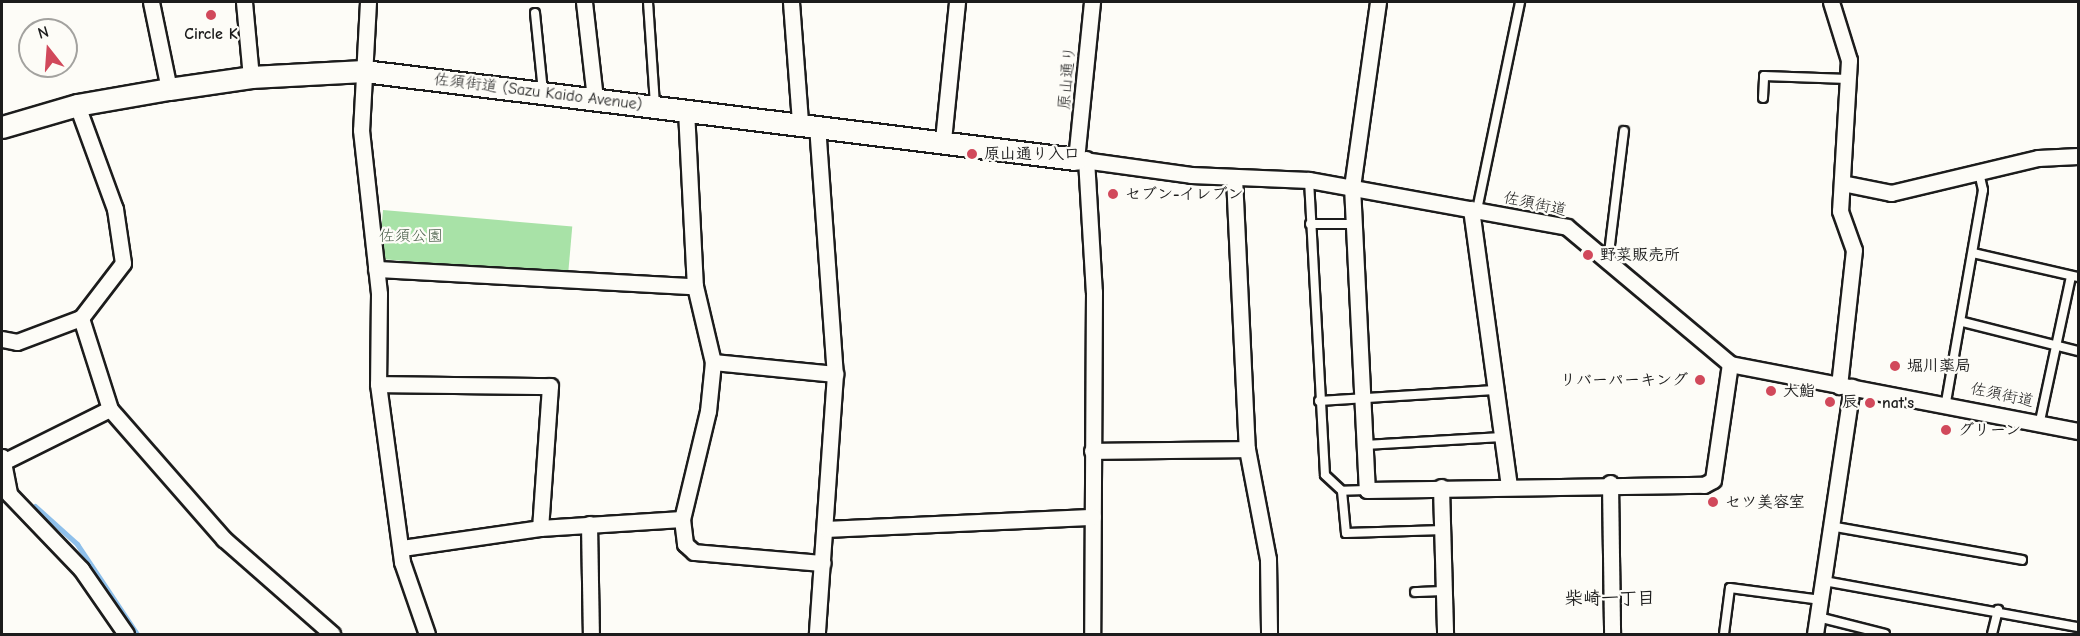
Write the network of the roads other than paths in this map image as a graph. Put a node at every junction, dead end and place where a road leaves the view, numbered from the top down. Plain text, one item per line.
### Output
1 (152, 2) edge
2 (244, 2) edge
3 (368, 2) edge
4 (584, 2) edge
5 (648, 2) edge
6 (791, 2) edge
7 (957, 2) edge
8 (1092, 2) edge
9 (1378, 2) edge
10 (1520, 2) edge
11 (1831, 2) edge
12 (535, 13) dead end
13 (364, 71) junction
14 (251, 76) junction
15 (1848, 79) junction
16 (170, 89) junction
17 (544, 93) junction
18 (1763, 98) dead end
19 (595, 99) junction
20 (77, 105) junction
21 (656, 106) junction
22 (686, 110) junction
23 (809, 124) junction
24 (2, 127) edge
25 (1624, 131) dead end
26 (943, 140) junction
27 (2079, 156) edge
28 (1081, 159) junction
29 (1979, 172) junction
30 (1234, 177) junction
31 (1309, 180) junction
32 (1842, 183) junction
33 (1352, 186) junction
34 (1474, 209) junction
35 (1354, 224) junction
36 (1310, 225) junction
37 (1972, 253) junction
38 (1608, 263) junction
39 (376, 269) junction
40 (2075, 276) edge
41 (695, 286) junction
42 (81, 318) junction
43 (1963, 322) junction
44 (2, 339) edge
45 (2056, 346) junction
46 (2079, 351) edge
47 (712, 362) junction
48 (1730, 364) junction
49 (835, 374) junction
50 (378, 384) junction
51 (1846, 386) junction
52 (1495, 390) junction
53 (1362, 398) junction
54 (1320, 401) junction
55 (1946, 402) junction
56 (110, 409) junction
57 (2040, 421) junction
58 (2079, 431) edge
59 (1502, 437) junction
60 (1365, 445) junction
61 (1247, 449) junction
62 (1092, 451) junction
63 (2, 459) edge
64 (1610, 483) junction
65 (1509, 485) junction
66 (1441, 487) junction
67 (1367, 490) junction
68 (1342, 491) junction
69 (5, 494) edge
70 (1093, 517) junction
71 (682, 519) junction
72 (589, 524) junction
73 (1830, 526) junction
74 (540, 528) junction
75 (827, 529) junction
76 (1444, 530) junction
77 (402, 548) junction
78 (2022, 560) dead end
79 (823, 563) junction
80 (1824, 581) junction
81 (1447, 591) junction
82 (1415, 592) dead end
83 (1821, 600) junction
84 (1998, 610) junction
85 (1818, 618) junction
86 (2079, 627) edge
87 (126, 634) edge
88 (332, 634) edge
89 (427, 634) edge
90 (591, 634) edge
91 (817, 634) edge
92 (1092, 634) edge
93 (1269, 634) edge
94 (1445, 634) edge
95 (1612, 634) edge
96 (1724, 634) edge
97 (1815, 634) edge
98 (1885, 634) edge
99 (1992, 634) edge

1 - 16 street
2 - 14 street
3 - 13 street
4 - 19 street
5 - 21 lane
6 - 23 street
7 - 26 street
8 - 28 street, 原山通り
9 - 33 street
10 - 34 lane
11 - 15 street
12 - 17 lane
13 - 14 street, 佐須街道 (Sazu Kaido Avenue)
13 - 17 street, 佐須街道 (Sazu Kaido Avenue)
13 - 39 street
14 - 16 street, 佐須街道 (Sazu Kaido Avenue)
15 - 18 lane
15 - 32 street
16 - 20 street, 佐須街道 (Sazu Kaido Avenue)
17 - 19 street, 佐須街道 (Sazu Kaido Avenue)
19 - 21 street, 佐須街道 (Sazu Kaido Avenue)
20 - 24 street, 佐須街道 (Sazu Kaido Avenue)
20 - 42 street
21 - 22 street, 佐須街道 (Sazu Kaido Avenue)
22 - 23 street, 佐須街道 (Sazu Kaido Avenue)
22 - 41 street
23 - 26 street, 佐須街道 (Sazu Kaido Avenue)
23 - 49 street
25 - 38 lane
26 - 28 street, 佐須街道 (Sazu Kaido Avenue)
27 - 29 street
28 - 30 street, 佐須街道
28 - 62 street, 原山通り
29 - 32 street
29 - 37 lane
30 - 31 street, 佐須街道
30 - 61 street
31 - 33 street, 佐須街道
31 - 36 lane
32 - 51 street
33 - 34 street, 佐須街道
33 - 35 street
34 - 38 street, 佐須街道
34 - 52 street
35 - 36 lane
35 - 53 street
36 - 54 lane
37 - 40 lane
37 - 43 lane
38 - 48 street, 佐須街道
39 - 41 street
39 - 50 street
40 - 45 lane
41 - 47 street
42 - 44 street
42 - 56 street
43 - 45 lane
43 - 55 lane
45 - 46 lane
45 - 57 lane
47 - 49 street
47 - 71 street
48 - 51 street, 佐須街道
48 - 64 street
49 - 75 street
50 - 74 street
50 - 77 street
51 - 55 street, 佐須街道
51 - 73 street
52 - 53 lane
52 - 59 street
53 - 54 lane
53 - 60 street
54 - 68 lane
55 - 57 street, 佐須街道
56 - 63 street
56 - 88 street
57 - 58 street, 佐須街道
59 - 60 lane
59 - 65 street
60 - 67 street
61 - 62 street
61 - 93 street
62 - 70 street, 原山通り
63 - 69 street
64 - 65 street
64 - 95 street
65 - 66 street
66 - 67 street
66 - 76 street
67 - 68 lane
68 - 76 lane
69 - 87 street
70 - 75 street
70 - 92 street, 原山通り
71 - 72 street
71 - 79 street
72 - 74 street
72 - 90 street
73 - 78 lane
73 - 80 street
74 - 77 street
75 - 79 street
76 - 81 street
77 - 89 street
79 - 91 street
80 - 83 street
80 - 84 lane
81 - 82 lane
81 - 94 street
83 - 85 street
83 - 96 lane
84 - 86 lane
84 - 99 lane
85 - 97 street
85 - 98 lane

